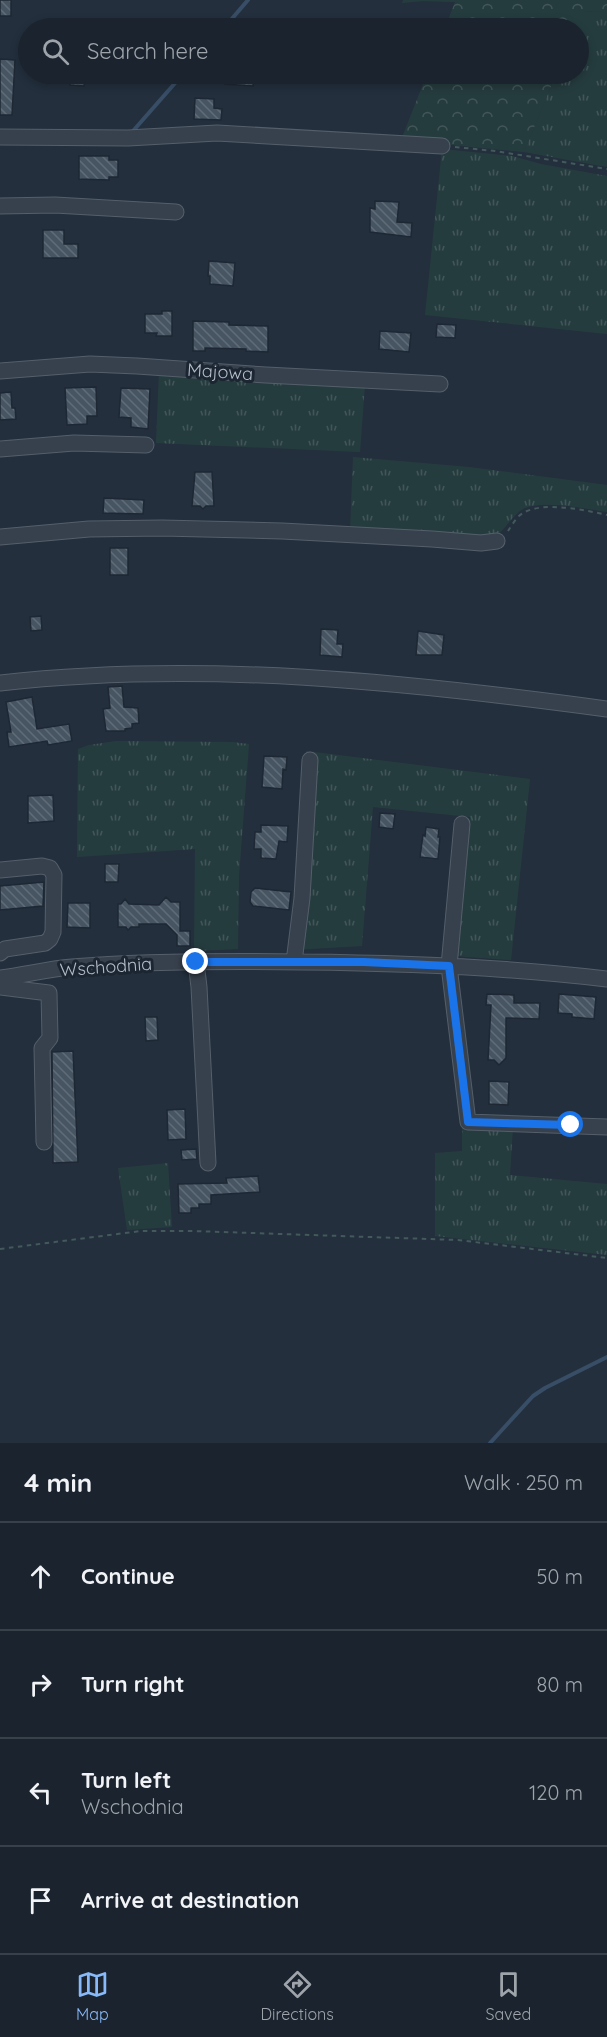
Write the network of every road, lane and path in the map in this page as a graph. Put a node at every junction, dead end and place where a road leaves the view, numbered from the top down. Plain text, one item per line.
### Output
1 (0, 137) edge
2 (442, 146) joint
3 (607, 169) edge
4 (0, 206) edge
5 (176, 212) dead end
6 (0, 371) edge
7 (440, 384) dead end
8 (146, 444) dead end
9 (0, 449) edge
10 (607, 514) edge
11 (0, 537) edge
12 (497, 541) joint
13 (0, 683) edge
14 (607, 709) edge
15 (310, 760) dead end
16 (462, 824) dead end
17 (0, 870) edge
18 (0, 954) edge
19 (196, 962) junction
20 (294, 962) junction
21 (449, 966) junction
22 (0, 978) edge
23 (607, 980) edge
24 (607, 1127) edge
25 (44, 1142) dead end
26 (208, 1163) dead end
27 (0, 1249) edge
28 (607, 1258) edge

1 - 2 street
2 - 3 path
4 - 5 street
6 - 7 street, Majowa
8 - 9 street
10 - 12 path
11 - 12 street
13 - 14 street
15 - 20 street
16 - 21 street
17 - 18 street
19 - 20 street, Wschodnia
19 - 22 street, Wschodnia
19 - 26 street
20 - 21 street, Wschodnia
21 - 23 street, Wschodnia
21 - 24 street
22 - 25 street
27 - 28 path

